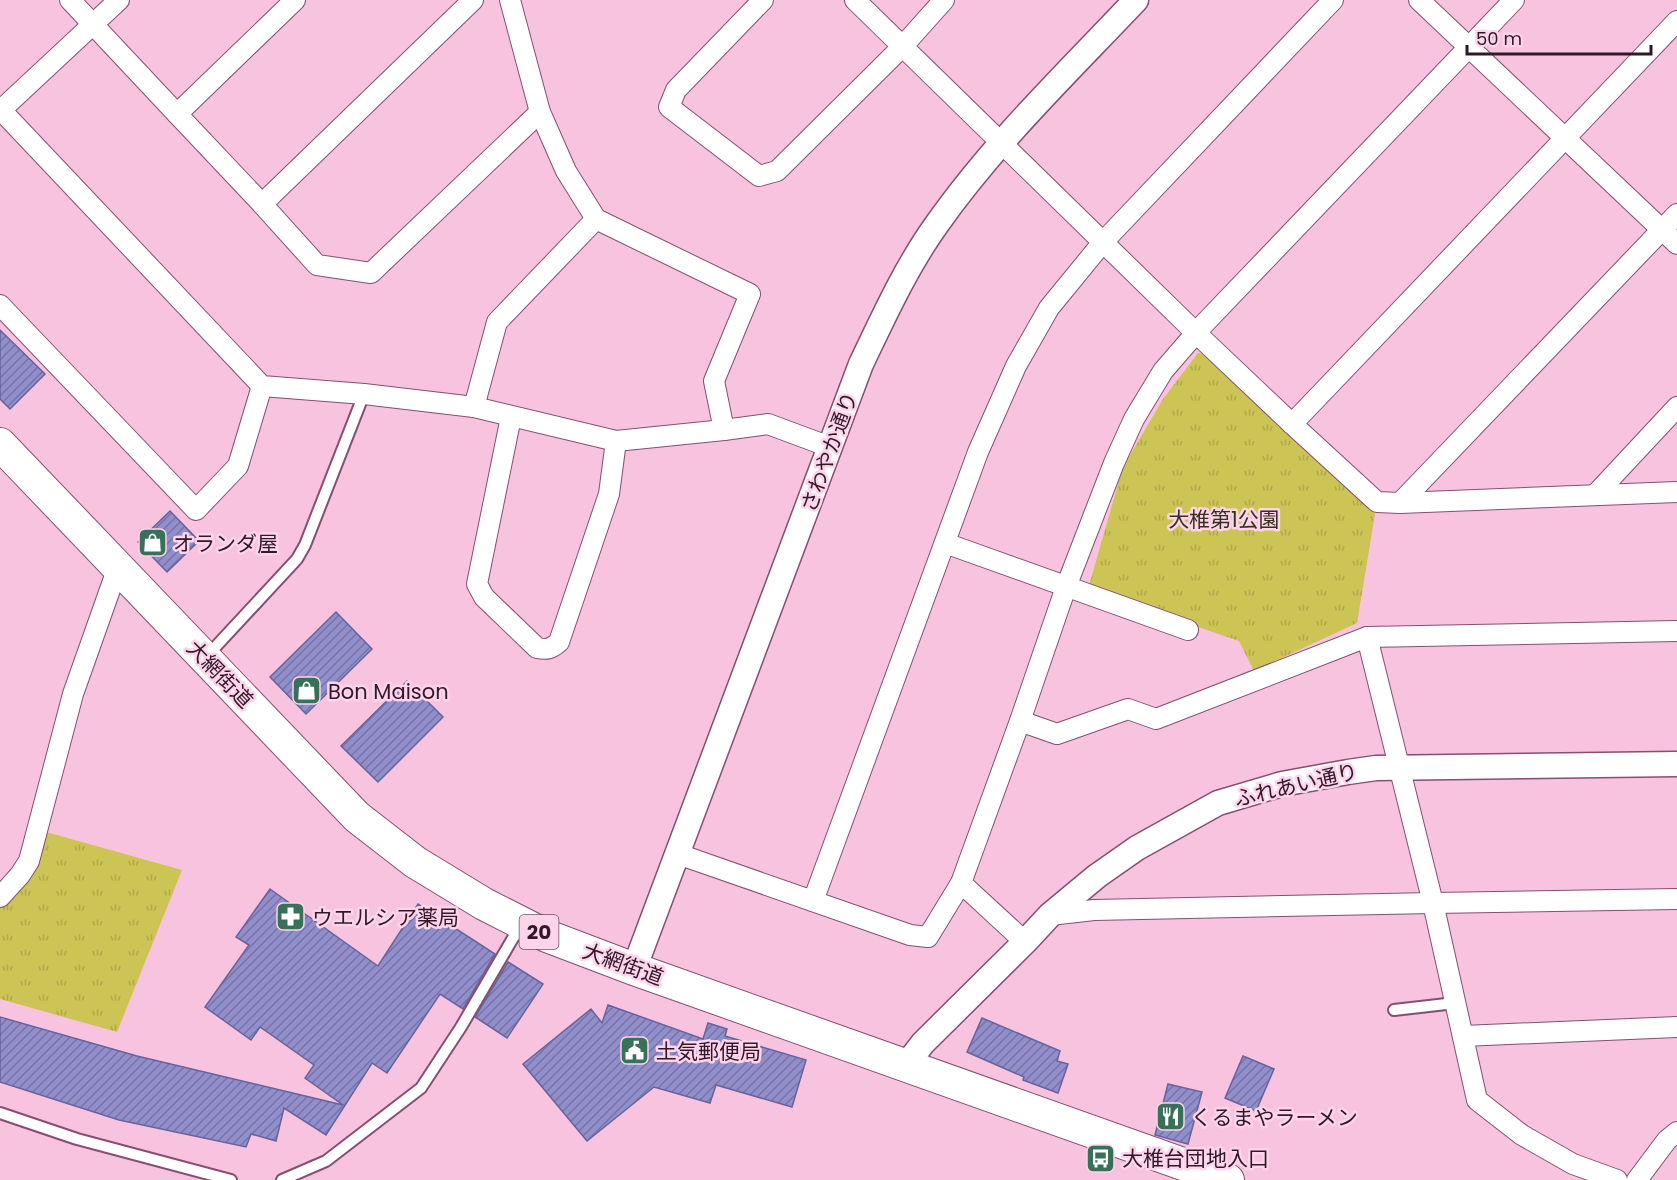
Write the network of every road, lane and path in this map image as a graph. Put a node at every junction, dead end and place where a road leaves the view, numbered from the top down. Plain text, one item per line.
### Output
1 (70, 0) edge
2 (119, 0) edge
3 (295, 0) edge
4 (473, 0) edge
5 (510, 0) edge
6 (763, 0) edge
7 (855, 0) edge
8 (944, 0) edge
9 (1136, 0) edge
10 (1333, 0) edge
11 (1419, 0) edge
12 (1514, 0) edge
13 (1677, 21) edge
14 (94, 25) junction
15 (902, 47) junction
16 (1469, 47) junction
17 (1, 111) edge
18 (540, 112) junction
19 (177, 114) junction
20 (1565, 138) junction
21 (1001, 142) junction
22 (262, 204) junction
23 (1677, 214) edge
24 (596, 219) junction
25 (1662, 230) junction
26 (1103, 242) junction
27 (1677, 244) edge
28 (0, 305) edge
29 (1196, 333) junction
30 (262, 386) junction
31 (364, 394) junction
32 (474, 407) junction
33 (1677, 407) edge
34 (511, 417) junction
35 (1292, 424) junction
36 (724, 430) junction
37 (616, 441) junction
38 (0, 444) edge
39 (830, 447) junction
40 (1677, 492) edge
41 (1595, 495) junction
42 (1400, 503) junction
43 (945, 543) junction
44 (118, 567) junction
45 (1066, 587) junction
46 (1188, 630) dead end
47 (1677, 631) edge
48 (1367, 637) junction
49 (205, 658) junction
50 (1020, 721) junction
51 (1677, 764) edge
52 (1398, 768) junction
53 (678, 854) junction
54 (6, 879) edge
55 (961, 884) junction
56 (0, 897) edge
57 (1677, 899) edge
58 (813, 901) junction
59 (1433, 903) junction
60 (1050, 915) junction
61 (521, 923) junction
62 (1025, 942) junction
63 (634, 969) junction
64 (1455, 1003) junction
65 (1394, 1010) dead end
66 (1677, 1027) edge
67 (1463, 1036) junction
68 (906, 1065) junction
69 (0, 1113) edge
70 (1677, 1132) edge
71 (231, 1180) edge
72 (282, 1180) edge
73 (1228, 1180) edge
74 (1617, 1180) edge
75 (1636, 1180) edge

1 - 14 street
2 - 14 street
3 - 19 street
4 - 22 street
5 - 18 street
6 - 15 street
7 - 15 street
8 - 15 street
9 - 21 street, さわやか通り
10 - 26 street
11 - 16 street
12 - 16 street
13 - 20 street
14 - 17 street
14 - 19 street
15 - 21 street
16 - 20 street
16 - 29 street
17 - 30 street
18 - 22 street
18 - 24 street
19 - 22 street
20 - 25 street
20 - 35 street
21 - 26 street
21 - 39 street, さわやか通り
23 - 25 street
24 - 32 street
24 - 36 street
25 - 27 street
25 - 42 street
26 - 29 street
26 - 43 street
28 - 30 street
29 - 35 street
29 - 45 street
30 - 31 street
31 - 32 street
31 - 49 lane
32 - 34 street
33 - 41 street
34 - 37 street
34 - 37 street
35 - 42 street
36 - 37 street
36 - 39 street
38 - 44 main road, 大網街道 / 20
39 - 53 street, さわやか通り
40 - 41 street
41 - 42 street
43 - 45 street
43 - 58 street
44 - 49 main road, 大網街道 / 20
44 - 54 street
45 - 46 street
45 - 50 street
47 - 48 street
48 - 50 street
48 - 52 street
49 - 61 main road, 大網街道 / 20
50 - 55 street
51 - 52 street, ふれあい通り
52 - 59 street
52 - 60 street, ふれあい通り
53 - 58 street
53 - 63 street, さわやか通り
54 - 56 street
55 - 58 street
55 - 62 street
57 - 59 street
59 - 60 street
59 - 64 street
60 - 62 street, ふれあい通り
61 - 63 main road, 大網街道 / 20
61 - 72 lane
62 - 68 street, ふれあい通り
63 - 68 main road, 大網街道 / 20
64 - 65 lane
64 - 67 street
66 - 67 street
67 - 74 street
68 - 73 main road, 大網街道 / 20
69 - 71 lane
70 - 75 street

